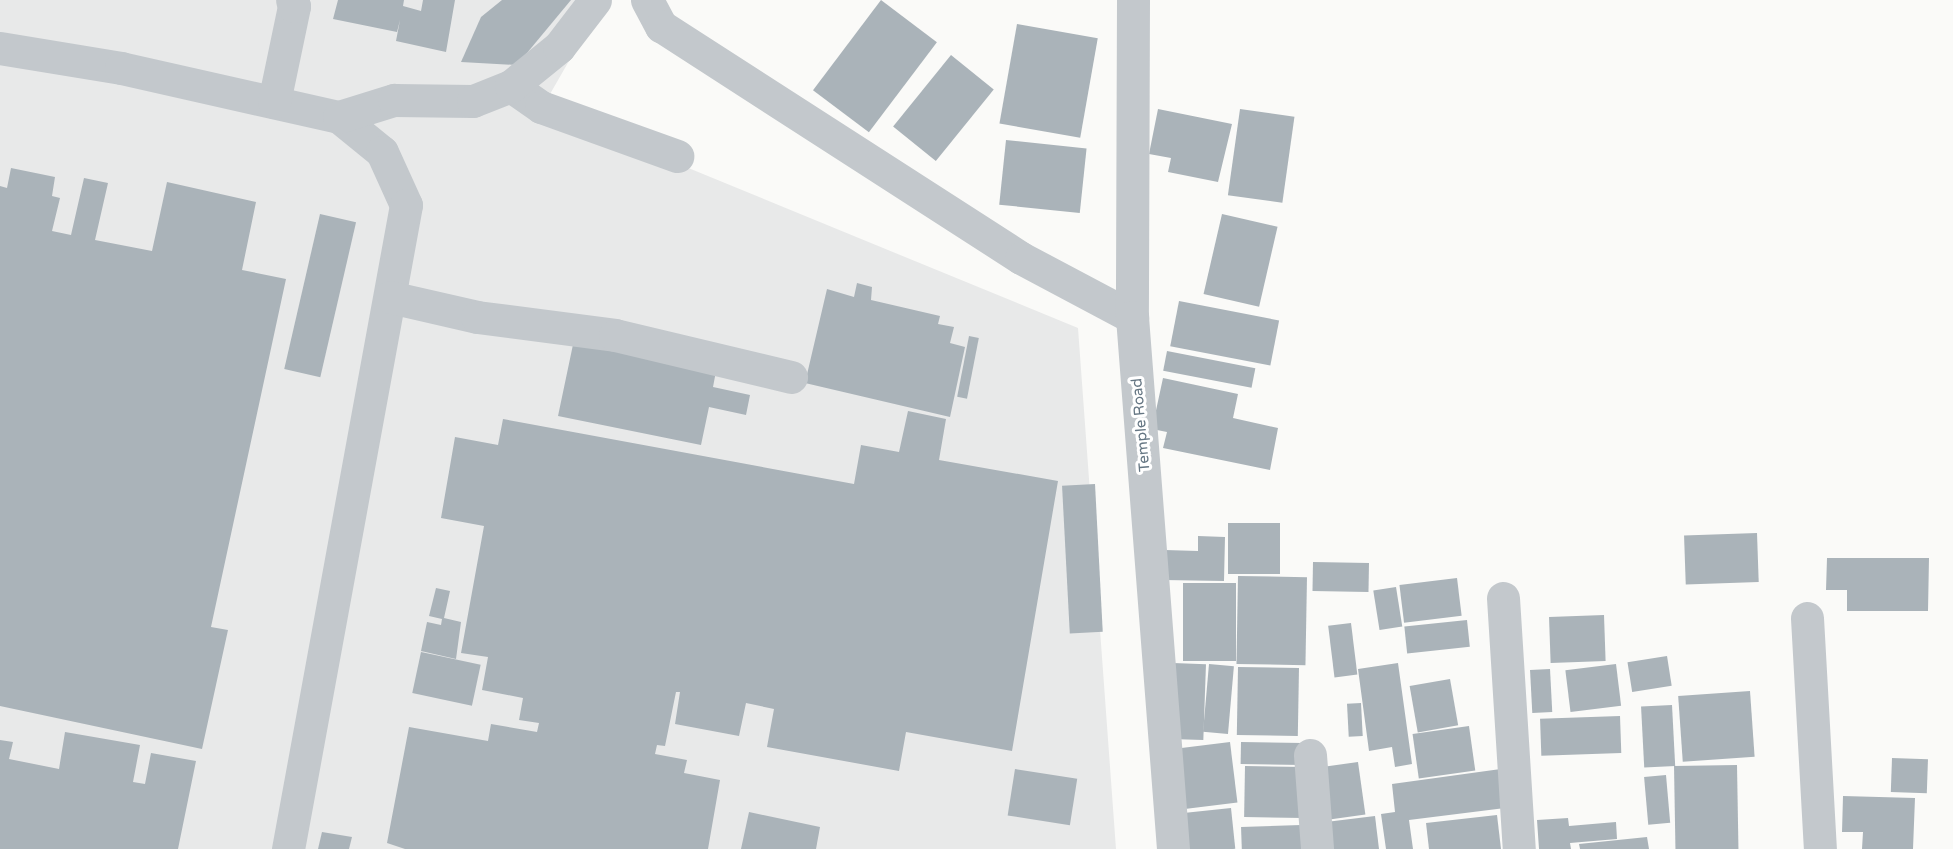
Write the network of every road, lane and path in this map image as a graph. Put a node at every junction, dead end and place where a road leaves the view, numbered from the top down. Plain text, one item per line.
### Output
1 (292, 0) edge
2 (595, 0) edge
3 (647, 0) edge
4 (1133, 0) edge
5 (0, 48) edge
6 (511, 86) junction
7 (274, 102) junction
8 (339, 117) junction
9 (677, 156) dead end
10 (390, 297) junction
11 (1132, 317) junction
12 (791, 377) dead end
13 (1503, 598) dead end
14 (1806, 618) dead end
15 (1310, 755) dead end
16 (288, 849) edge
17 (1173, 849) edge
18 (1317, 849) edge
19 (1519, 849) edge
20 (1820, 849) edge

1 - 7 street
2 - 6 street
3 - 11 street
4 - 11 street, Temple Road
5 - 7 street
6 - 8 street
6 - 9 street
7 - 8 street
8 - 10 street
10 - 12 street
10 - 16 street
11 - 17 street, Temple Road
13 - 19 street
14 - 20 street
15 - 18 street

